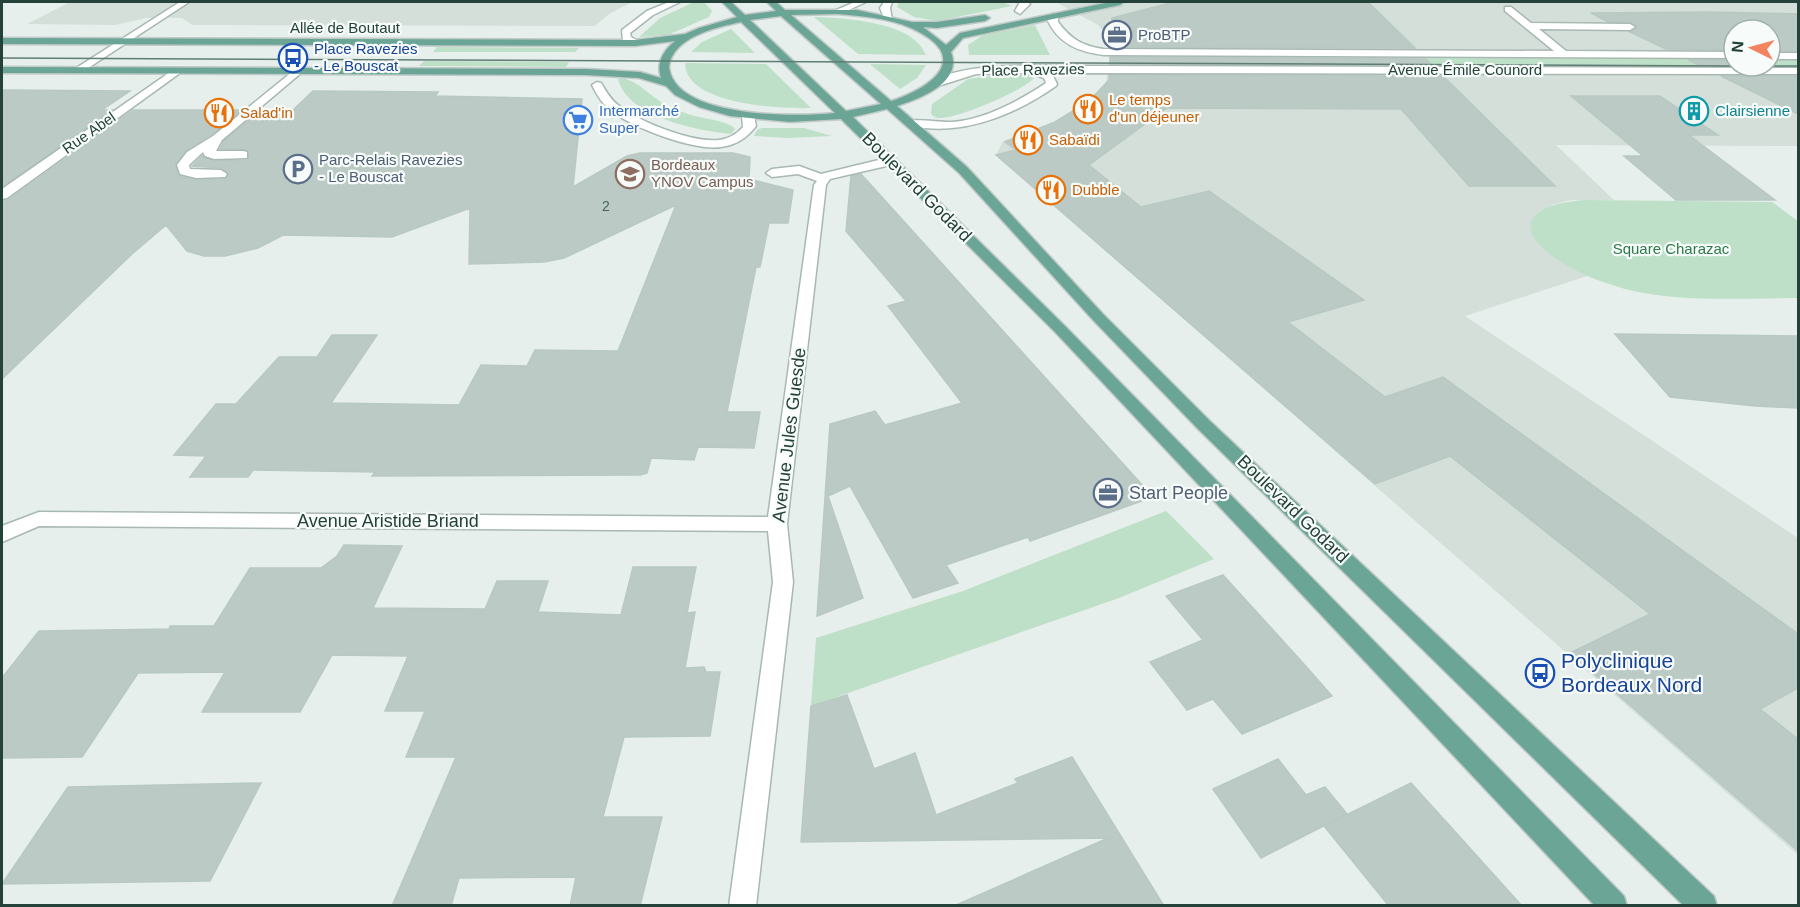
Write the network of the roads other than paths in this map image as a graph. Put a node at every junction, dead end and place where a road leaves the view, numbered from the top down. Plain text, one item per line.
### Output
1 (185, 2) edge
2 (676, 2) edge
3 (726, 2) edge
4 (771, 2) edge
5 (862, 2) edge
6 (888, 2) edge
7 (1120, 2) edge
8 (1022, 6) edge
9 (1036, 7) dead end
10 (1508, 9) dead end
11 (839, 11) junction
12 (783, 12) junction
13 (1010, 13) dead end
14 (999, 15) dead end
15 (1055, 16) junction
16 (744, 17) junction
17 (889, 18) junction
18 (907, 24) junction
19 (1528, 26) junction
20 (1630, 27) dead end
21 (688, 37) junction
22 (2, 41) edge
23 (123, 42) junction
24 (635, 44) junction
25 (946, 51) junction
26 (1127, 53) joint
27 (1565, 55) junction
28 (1722, 55) edge
29 (1782, 56) edge
30 (1798, 56) edge
31 (1132, 69) joint
32 (2, 70) edge
33 (78, 70) junction
34 (176, 71) junction
35 (297, 71) junction
36 (1027, 71) junction
37 (1798, 71) edge
38 (669, 84) junction
39 (935, 84) junction
40 (597, 85) dead end
41 (889, 106) junction
42 (748, 115) junction
43 (845, 115) junction
44 (909, 123) junction
45 (217, 138) junction
46 (243, 155) dead end
47 (891, 161) junction
48 (772, 173) dead end
49 (221, 174) dead end
50 (824, 179) junction
51 (2, 195) edge
52 (777, 524) junction
53 (2, 535) edge
54 (742, 906) edge
55 (1614, 906) edge
56 (1704, 906) edge

1 - 23 street
2 - 24 street
3 - 16 main road
4 - 12 main road
5 - 11 street
6 - 17 street
7 - 15 main road
8 - 9 main road
8 - 13 main road
10 - 19 street
11 - 12 main road
11 - 17 main road
12 - 16 main road
12 - 41 main road
14 - 18 main road
15 - 25 main road
15 - 26 street, Place Ravezies
16 - 21 main road
16 - 43 main road
17 - 18 main road
18 - 25 main road
19 - 20 street
19 - 27 street
21 - 24 main road, Allée de Boutaut
21 - 38 main road
22 - 23 main road, Allée de Boutaut
23 - 24 main road, Allée de Boutaut
23 - 33 street
25 - 39 main road
26 - 27 street, Avenue Émile Counord
27 - 28 street, Avenue Émile Counord
29 - 30 street
31 - 36 street, Place Ravezies
31 - 37 street, Avenue Émile Counord
32 - 33 main road
33 - 34 main road
34 - 35 main road
34 - 51 street, Rue Abel
35 - 38 main road
35 - 45 street
36 - 39 street, Place Ravezies
36 - 44 street
38 - 42 main road, Place Ravezies
39 - 41 main road, Place Ravezies
40 - 42 street
41 - 43 main road, Place Ravezies
41 - 44 main road, Boulevard Godard
42 - 43 main road, Place Ravezies
43 - 47 main road, Boulevard Godard
44 - 56 main road, Boulevard Godard
45 - 46 street
45 - 49 street
47 - 50 street
47 - 55 main road, Boulevard Godard
48 - 50 street
50 - 52 street, Avenue Jules Guesde
52 - 53 street, Avenue Aristide Briand
52 - 54 street, Avenue Jules Guesde

